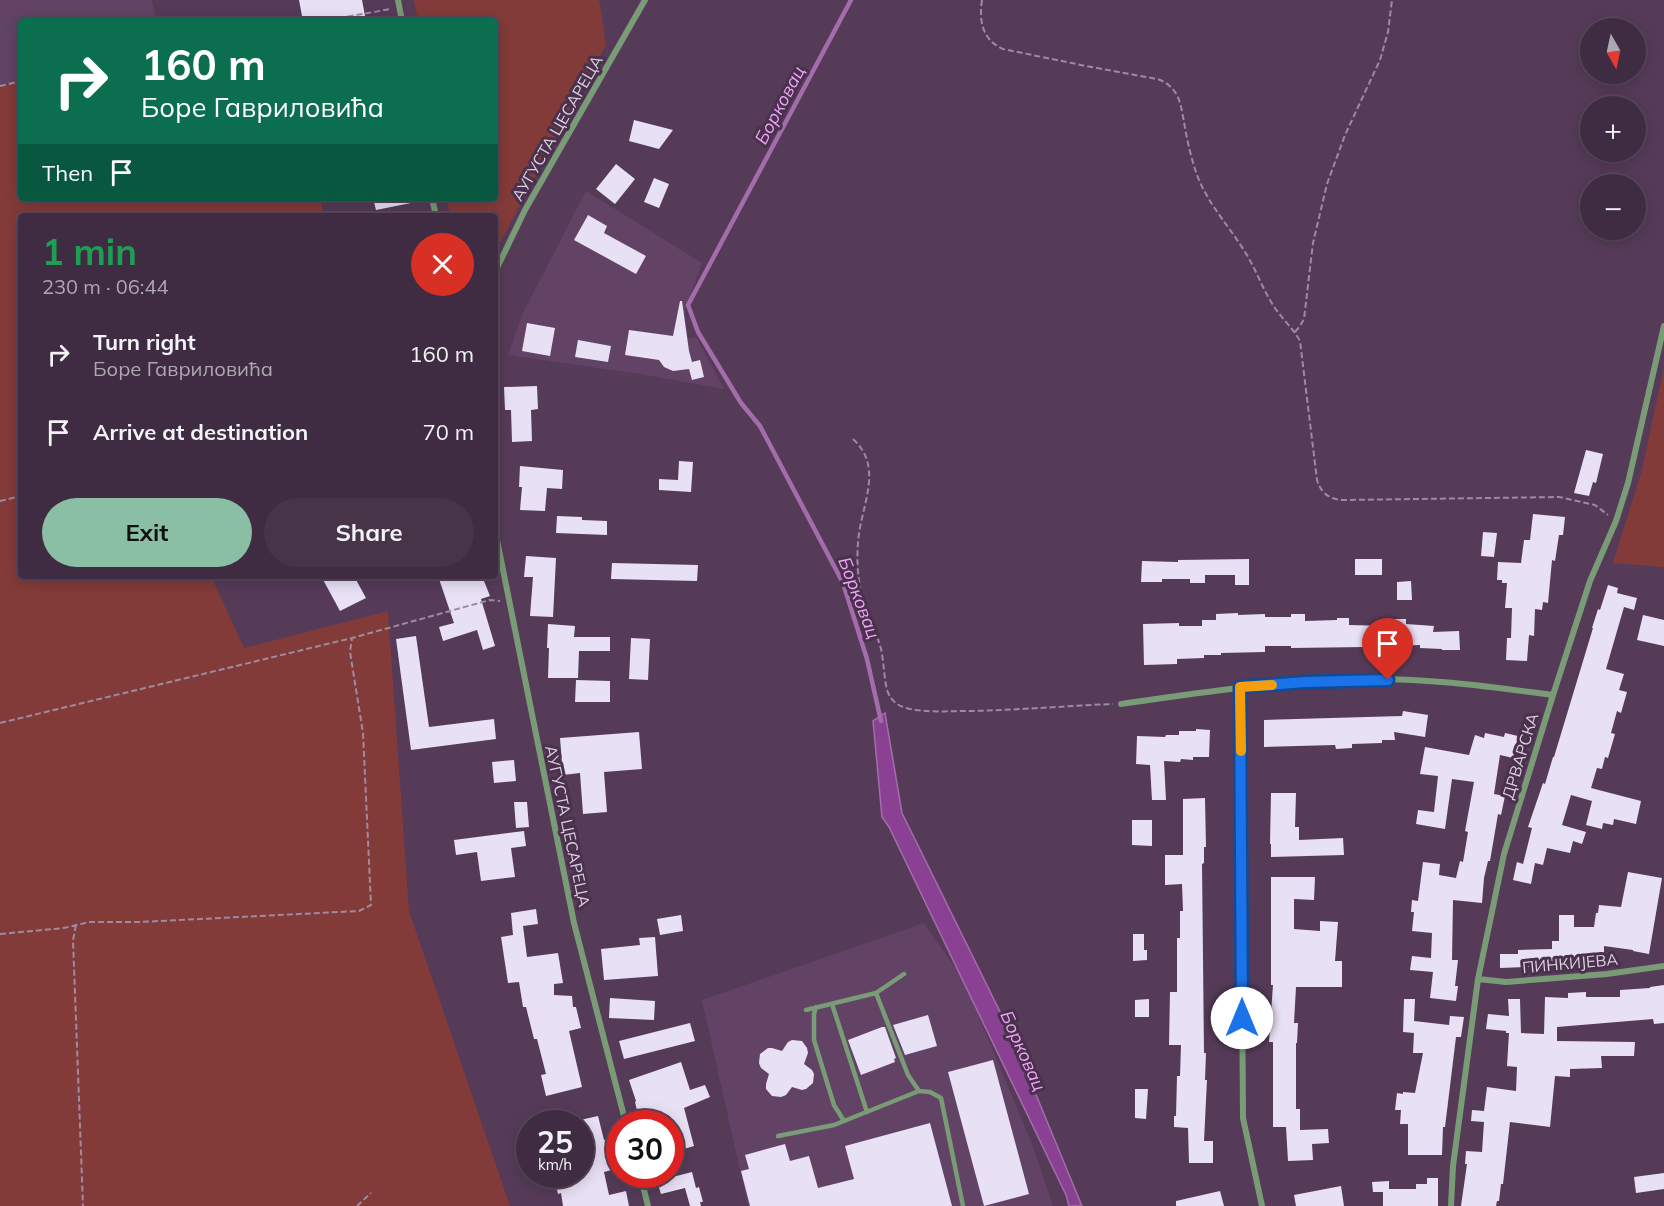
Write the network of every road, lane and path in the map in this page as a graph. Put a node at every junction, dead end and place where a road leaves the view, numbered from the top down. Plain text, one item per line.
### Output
1 (398, 0) edge
2 (645, 0) edge
3 (982, 0) edge
4 (1392, 0) edge
5 (400, 8) junction
6 (339, 18) edge
7 (402, 18) edge
8 (18, 82) edge
9 (0, 86) edge
10 (498, 262) edge
11 (1664, 326) edge
12 (1295, 332) junction
13 (853, 439) dead end
14 (18, 497) edge
15 (0, 501) edge
16 (1616, 521) junction
17 (498, 546) edge
18 (509, 603) junction
19 (352, 638) junction
20 (1240, 687) junction
21 (1553, 694) junction
22 (1121, 704) joint
23 (0, 723) edge
24 (76, 925) junction
25 (0, 934) edge
26 (1664, 966) edge
27 (904, 974) dead end
28 (1479, 979) junction
29 (876, 993) junction
30 (832, 1004) junction
31 (816, 1007) junction
32 (806, 1010) dead end
33 (919, 1091) junction
34 (622, 1110) edge
35 (867, 1112) junction
36 (844, 1121) junction
37 (778, 1136) dead end
38 (644, 1188) edge
39 (371, 1193) dead end
40 (83, 1206) edge
41 (357, 1206) edge
42 (648, 1206) edge
43 (963, 1206) edge
44 (1262, 1206) edge
45 (1451, 1206) edge

1 - 5 street
2 - 10 street, АУГУСТА ЦЕСАРЕЦА
3 - 12 path
4 - 12 path
5 - 6 path
5 - 7 street
8 - 9 path
11 - 16 street, ДРВАРСКА
12 - 16 path
13 - 22 path
14 - 15 path
16 - 21 street, ДРВАРСКА
17 - 18 street, АУГУСТА ЦЕСАРЕЦА
18 - 19 path
18 - 34 street, АУГУСТА ЦЕСАРЕЦА
19 - 23 path
19 - 24 path
20 - 21 street
20 - 22 street
20 - 44 street
21 - 28 street, ДРВАРСКА
24 - 25 path
24 - 40 path
26 - 28 street, ПИНКИЈЕВА
27 - 29 lane
28 - 45 street, ДРВАРСКА
29 - 30 lane
29 - 33 lane
30 - 31 lane
30 - 35 lane
31 - 32 lane
31 - 36 lane
33 - 35 lane
33 - 43 lane
35 - 36 lane
36 - 37 lane
38 - 42 street
39 - 41 path

